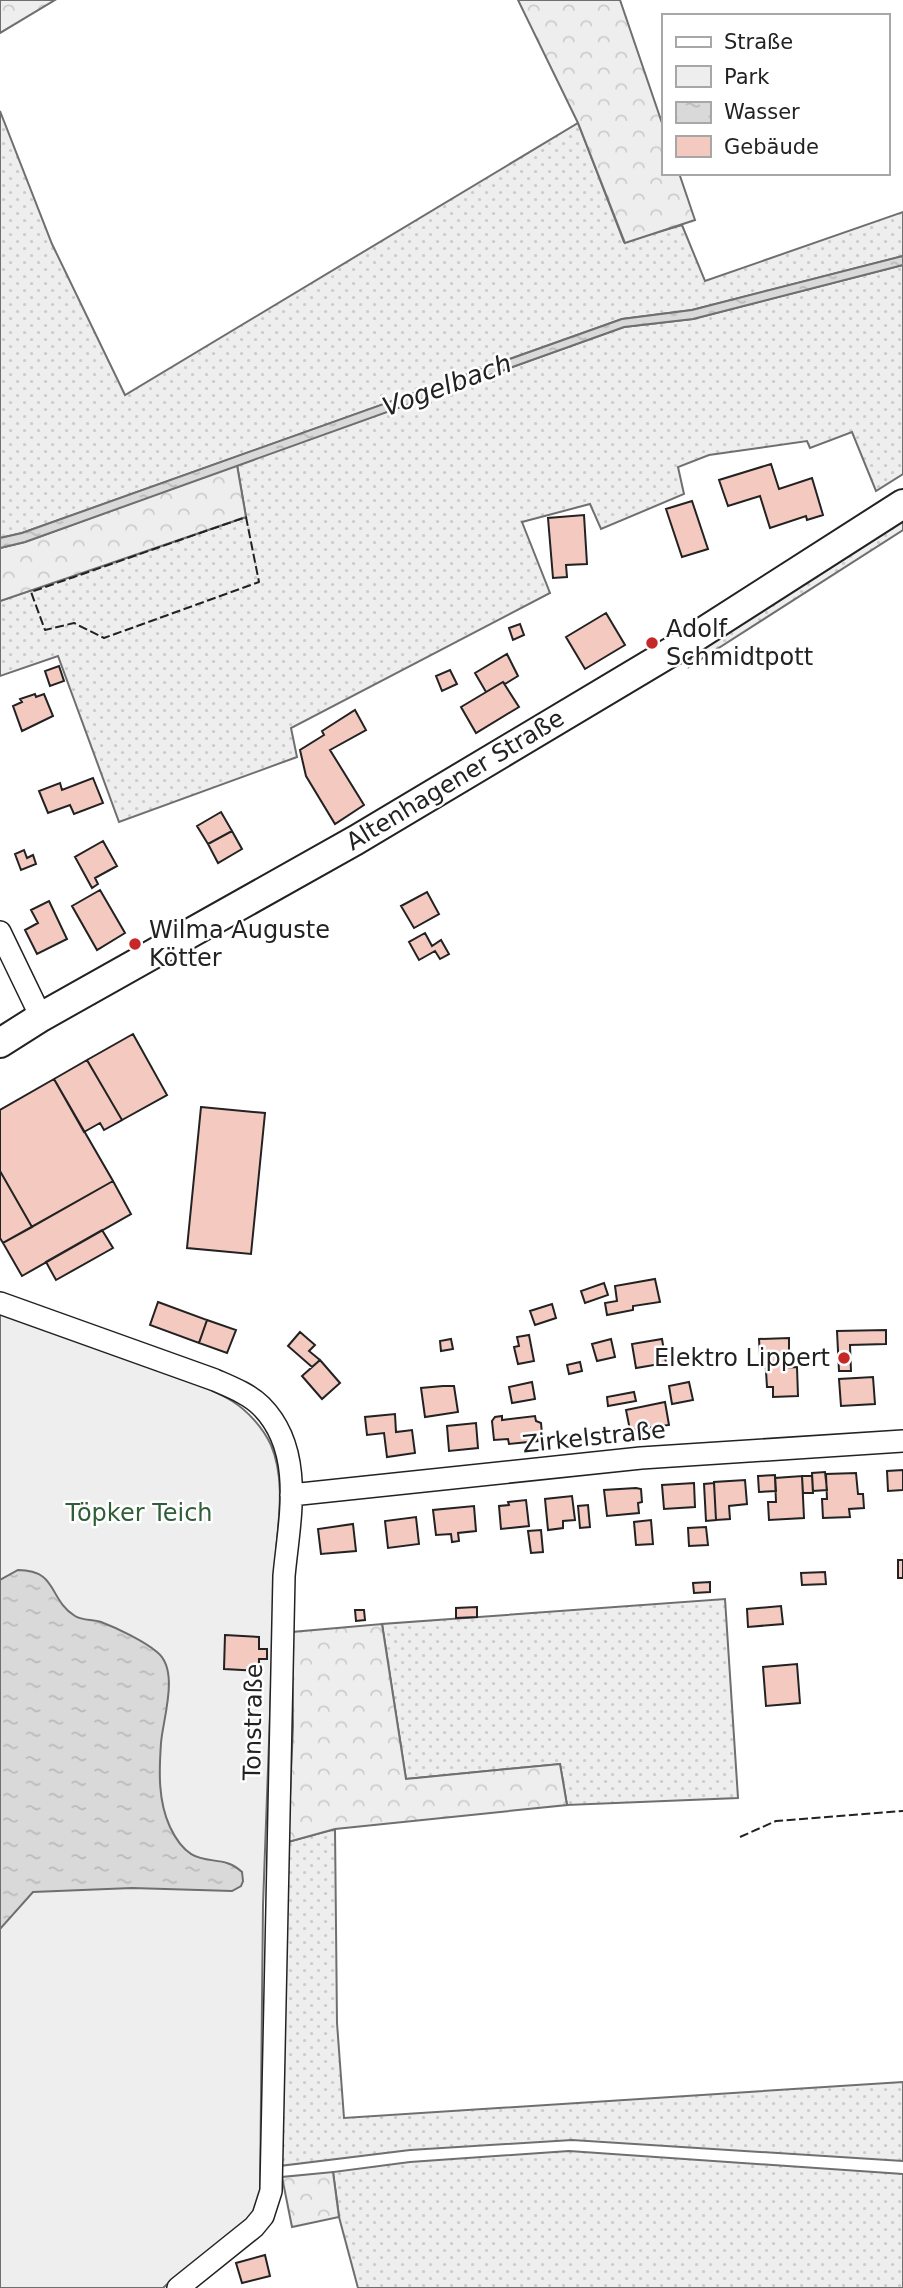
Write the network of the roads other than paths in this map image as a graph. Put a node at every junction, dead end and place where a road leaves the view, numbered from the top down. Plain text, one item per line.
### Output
1 (903, 504) edge
2 (0, 932) edge
3 (41, 1017) junction
4 (0, 1043) edge
5 (0, 1303) edge
6 (903, 1441) edge
7 (291, 1495) junction
8 (178, 2288) edge

1 - 3 main road, Altenhagener Straße
2 - 3 street
3 - 4 main road, Altenhagener Straße
5 - 7 street, Tonstraße
6 - 7 street, Zirkelstraße
7 - 8 street, Tonstraße

